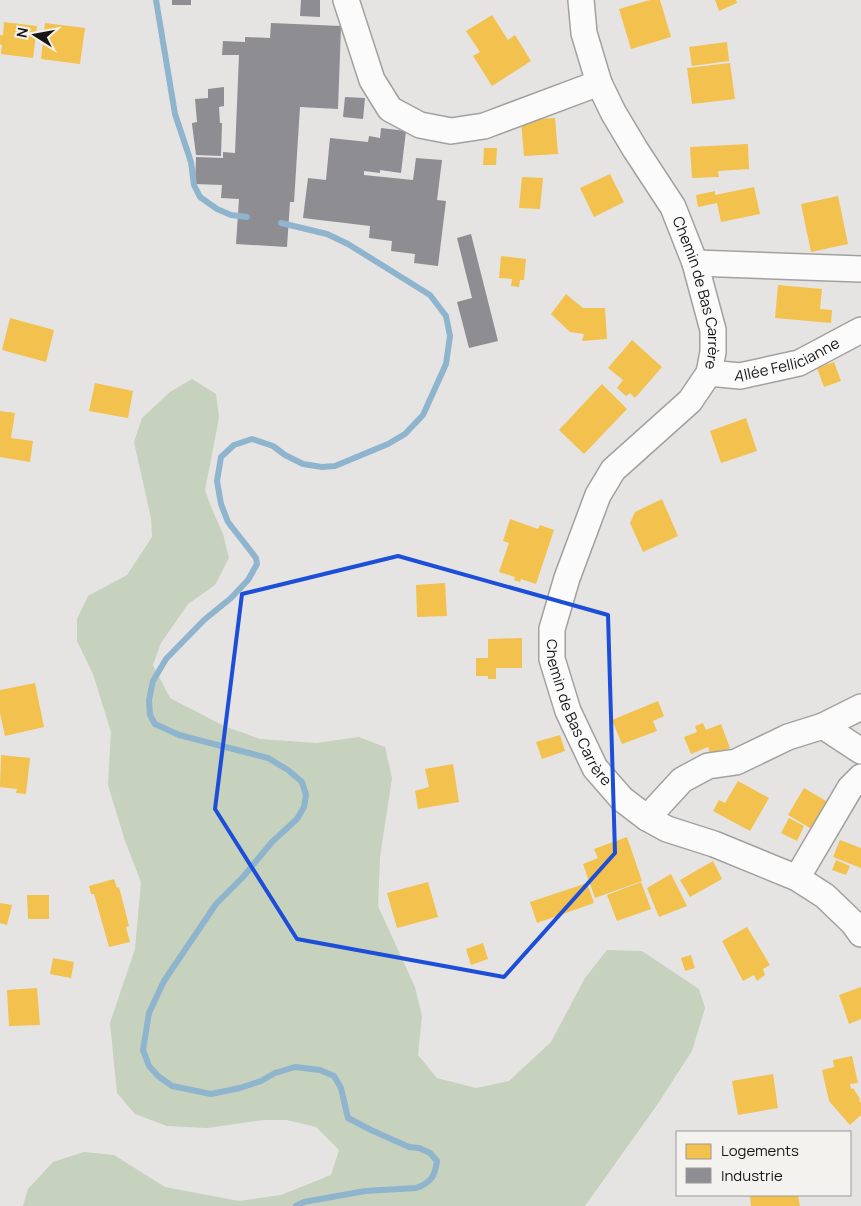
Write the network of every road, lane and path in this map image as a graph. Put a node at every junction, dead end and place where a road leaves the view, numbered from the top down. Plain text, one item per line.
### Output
1 (346, 0) edge
2 (581, 0) edge
3 (599, 83) junction
4 (695, 263) junction
5 (861, 269) edge
6 (861, 330) edge
7 (709, 373) junction
8 (861, 707) edge
9 (823, 726) junction
10 (861, 751) edge
11 (861, 777) edge
12 (647, 818) junction
13 (797, 878) junction
14 (861, 934) edge

1 - 3 street
2 - 3 street, Chemin de Bas Carrère
3 - 4 street, Chemin de Bas Carrère
4 - 5 street
4 - 7 street, Chemin de Bas Carrère
6 - 7 street, Allée Fellicianne
7 - 12 street, Chemin de Bas Carrère
8 - 9 street
9 - 10 street
9 - 12 street
11 - 13 street
12 - 13 street, Chemin de Bas Carrère
13 - 14 street, Chemin de Bas Carrère

